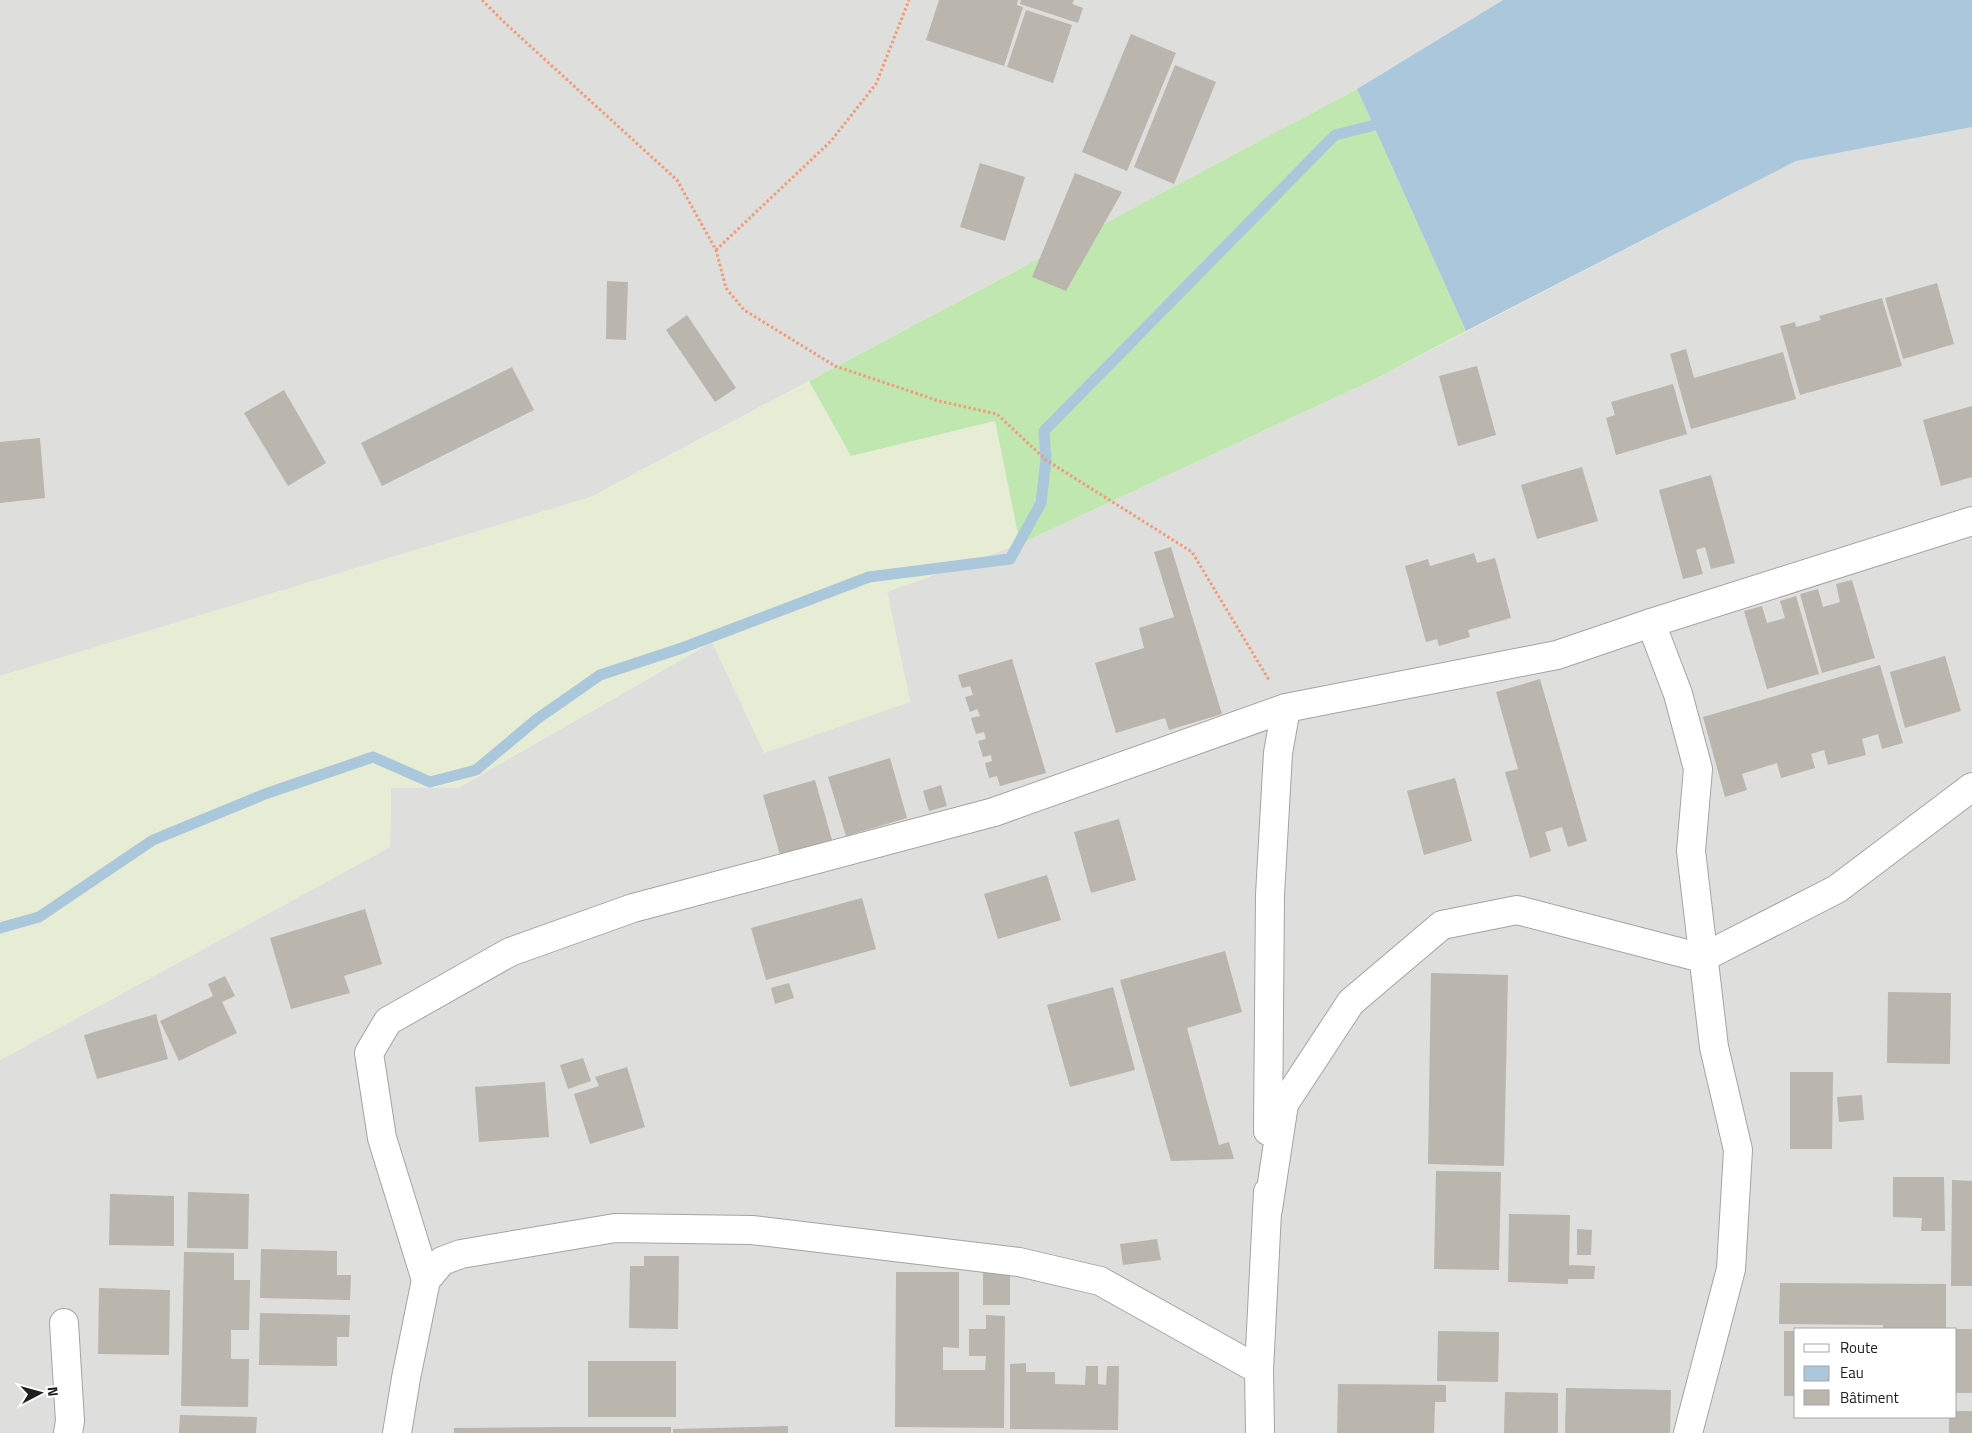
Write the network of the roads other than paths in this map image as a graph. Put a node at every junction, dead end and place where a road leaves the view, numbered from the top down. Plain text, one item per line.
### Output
1 (1972, 521) edge
2 (1651, 623) junction
3 (1286, 708) junction
4 (1972, 787) edge
5 (1702, 958) junction
6 (1268, 1209) junction
7 (426, 1280) junction
8 (64, 1324) dead end
9 (1260, 1370) junction
10 (68, 1433) edge
11 (397, 1433) edge
12 (1260, 1433) edge
13 (1688, 1433) edge

1 - 2 street
2 - 3 street
2 - 5 street
3 - 6 street
3 - 7 street
4 - 5 street
5 - 6 street
5 - 13 street
6 - 9 street
7 - 9 street
7 - 11 street
8 - 10 street
9 - 12 street

